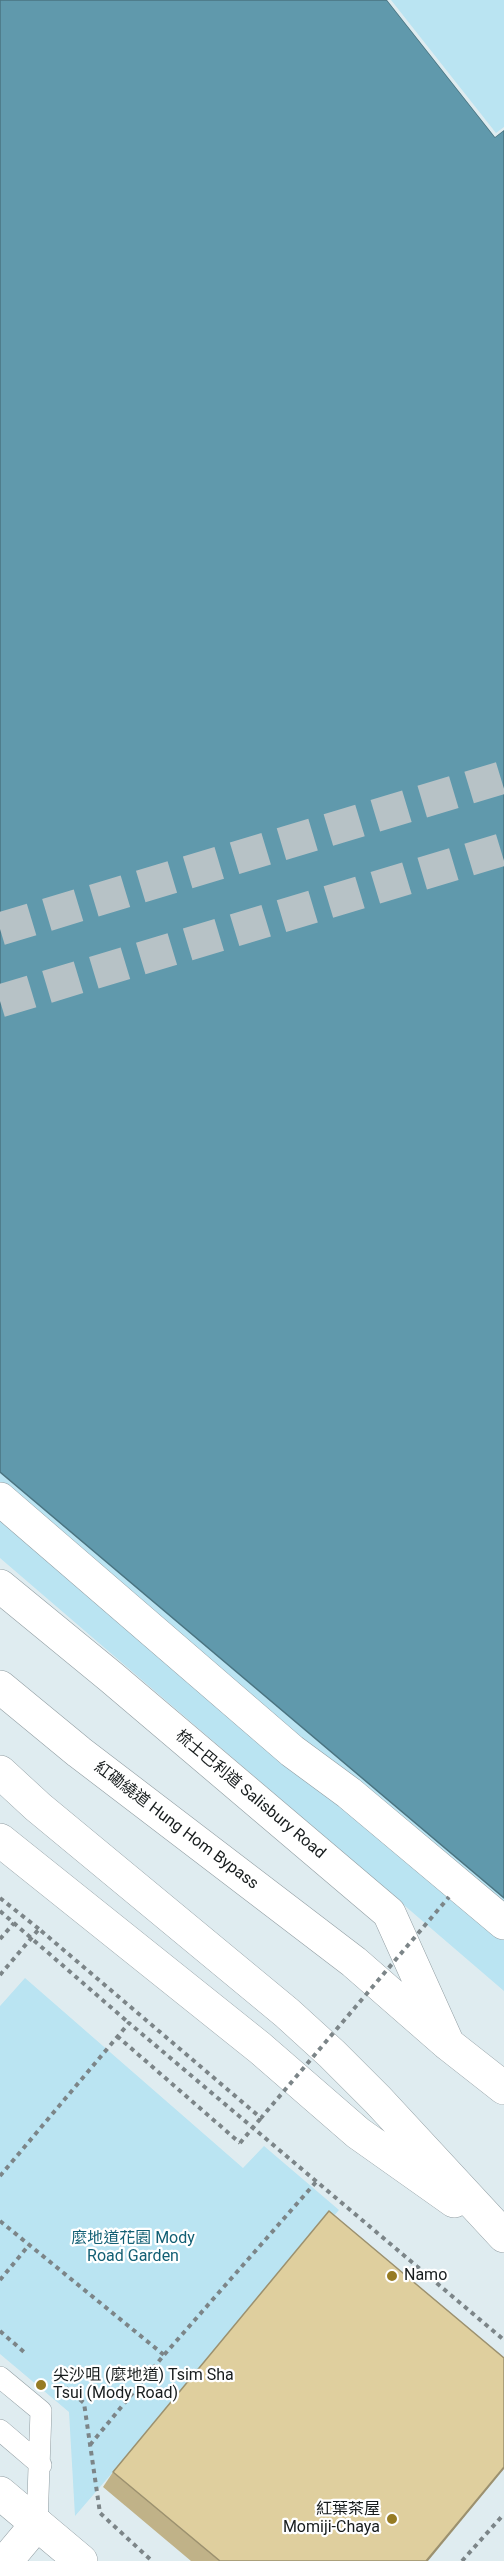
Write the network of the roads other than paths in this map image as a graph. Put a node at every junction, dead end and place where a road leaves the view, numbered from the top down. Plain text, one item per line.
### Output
1 (0, 1499) edge
2 (0, 1586) edge
3 (0, 1687) edge
4 (0, 1772) edge
5 (0, 1840) edge
6 (504, 1923) edge
7 (354, 1962) joint
8 (448, 2044) junction
9 (504, 2088) edge
10 (504, 2236) edge
11 (0, 2377) edge
12 (0, 2430) edge
13 (41, 2465) junction
14 (0, 2493) edge
15 (37, 2524) junction
16 (6, 2561) edge
17 (81, 2561) edge

1 - 6 main road
2 - 8 main road, 梳士巴利道 Salisbury Road
3 - 7 main road, 紅磡繞道 Hung Hom Bypass
4 - 10 main road
5 - 10 main road
7 - 8 main road, 梳士巴利道 Salisbury Road
8 - 9 main road, 梳士巴利道 Salisbury Road
11 - 13 lane
12 - 13 lane
13 - 15 lane
14 - 15 main road
15 - 16 main road
15 - 17 main road

